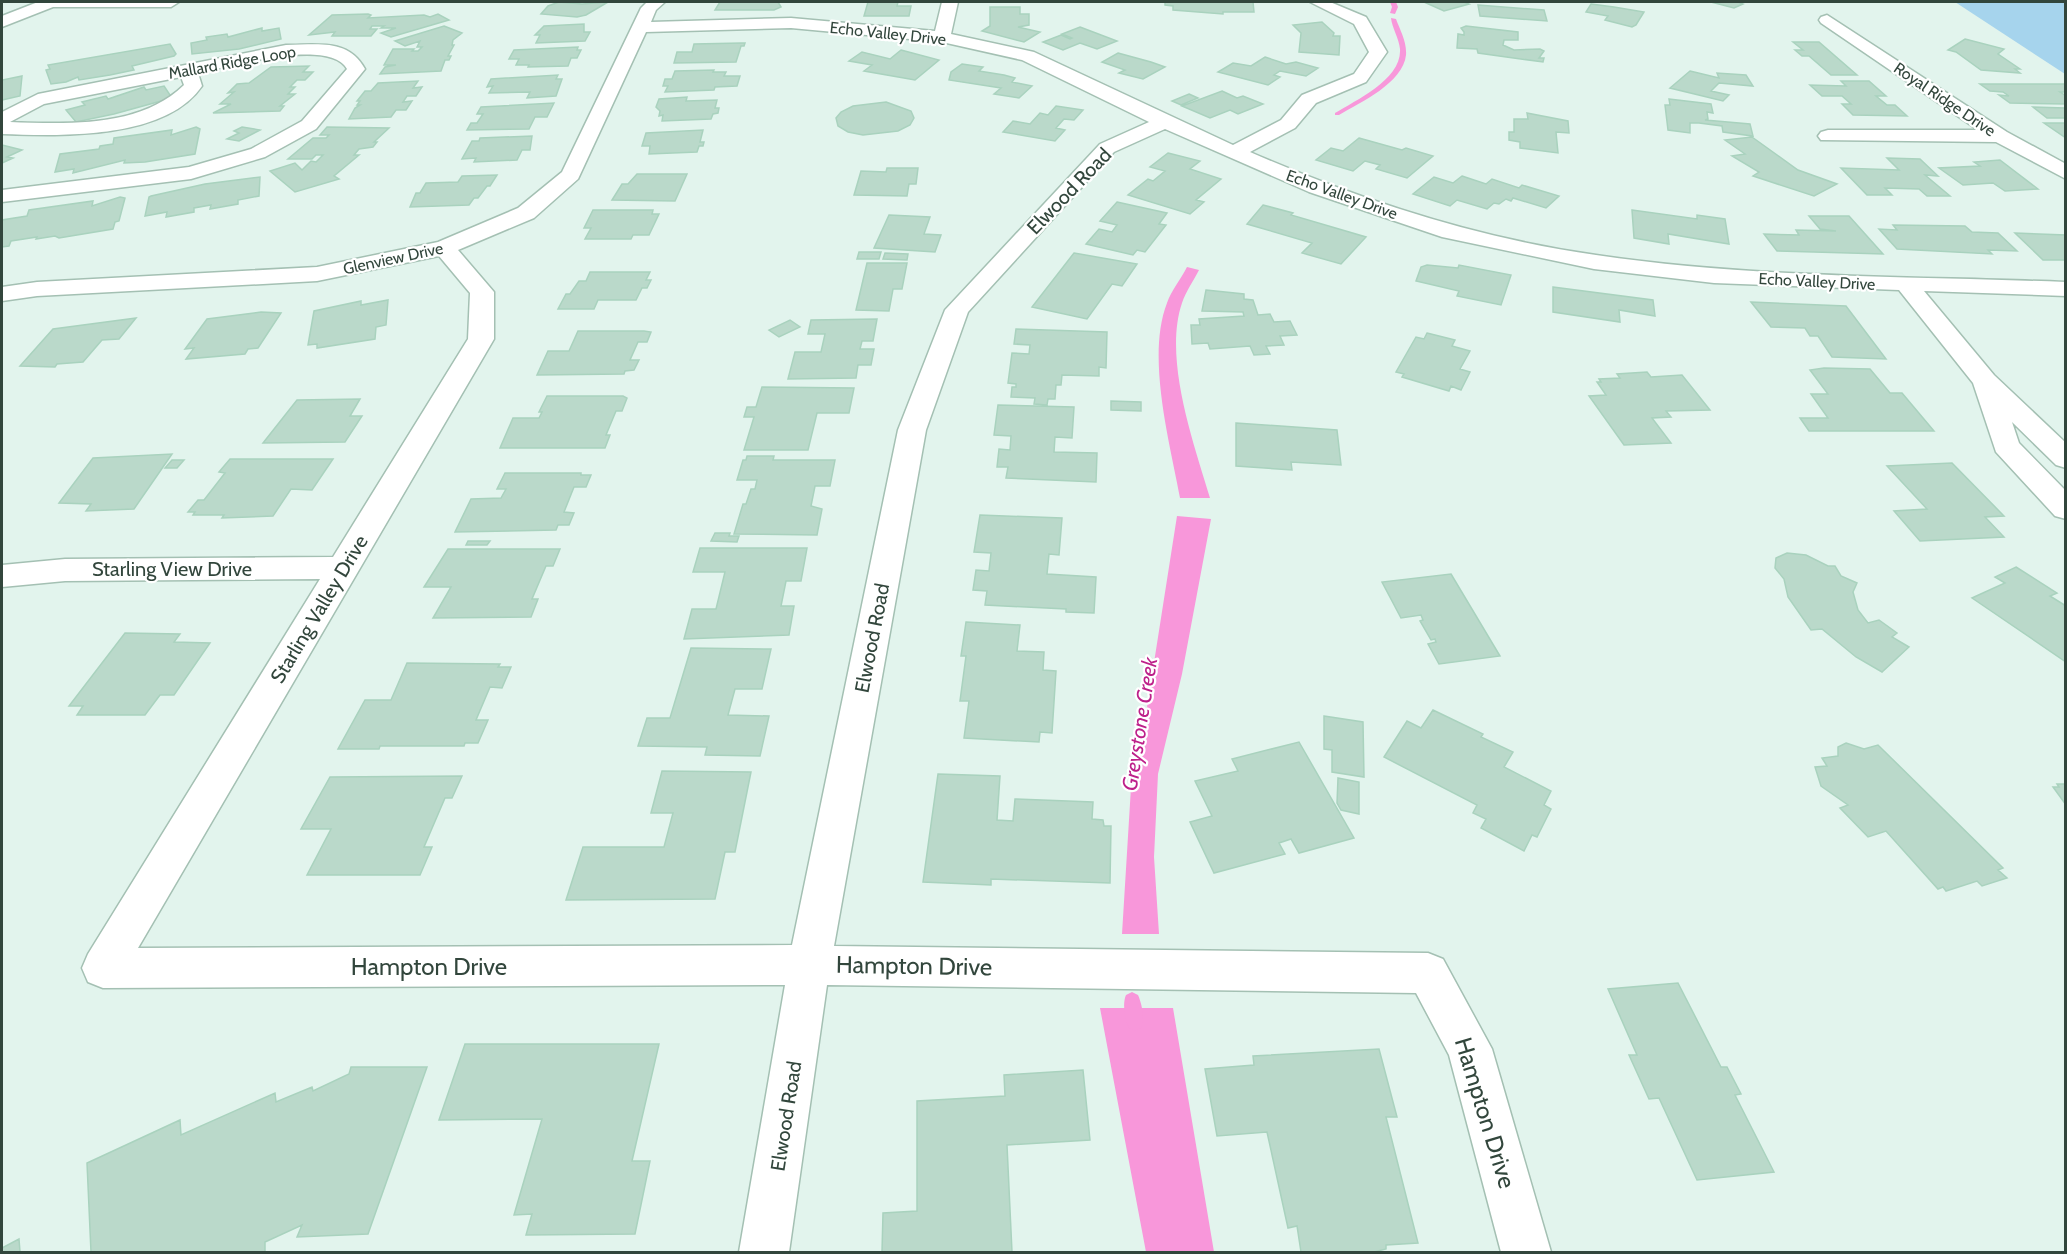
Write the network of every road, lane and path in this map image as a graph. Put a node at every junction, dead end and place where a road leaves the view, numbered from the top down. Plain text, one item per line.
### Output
1 (50, 2) edge
2 (171, 2) edge
3 (657, 2) edge
4 (950, 2) edge
5 (1318, 2) edge
6 (1827, 20) dead end
7 (2, 22) edge
8 (640, 27) junction
9 (942, 37) junction
10 (187, 68) junction
11 (2, 119) edge
12 (1165, 122) junction
13 (2, 128) edge
14 (1828, 136) dead end
15 (2000, 136) junction
16 (1236, 152) junction
17 (2066, 173) edge
18 (2, 196) edge
19 (444, 248) junction
20 (1907, 285) junction
21 (2066, 289) edge
22 (2, 294) edge
23 (1985, 381) junction
24 (2066, 459) edge
25 (2066, 508) edge
26 (343, 568) junction
27 (2, 576) edge
28 (809, 965) junction
29 (103, 968) joint
30 (764, 1252) edge
31 (1526, 1252) edge

1 - 2 street
1 - 7 street
3 - 8 street, Glenview Drive
4 - 9 street
5 - 16 street
6 - 15 street, Royal Ridge Drive
8 - 9 street, Echo Valley Drive
8 - 19 street, Glenview Drive
9 - 12 street, Echo Valley Drive
10 - 11 street, Mallard Ridge Loop
10 - 13 street
10 - 18 street, Mallard Ridge Loop
12 - 16 street, Echo Valley Drive
12 - 28 street, Elwood Road
14 - 15 street
15 - 17 street, Royal Ridge Drive
16 - 20 street, Echo Valley Drive
19 - 22 street, Glenview Drive
19 - 26 street, Starling Valley Drive
20 - 21 street, Echo Valley Drive
20 - 23 street
23 - 24 street
23 - 25 street
26 - 27 street, Starling View Drive
26 - 29 street, Starling Valley Drive
28 - 29 street, Hampton Drive
28 - 30 street, Elwood Road
28 - 31 street, Hampton Drive

